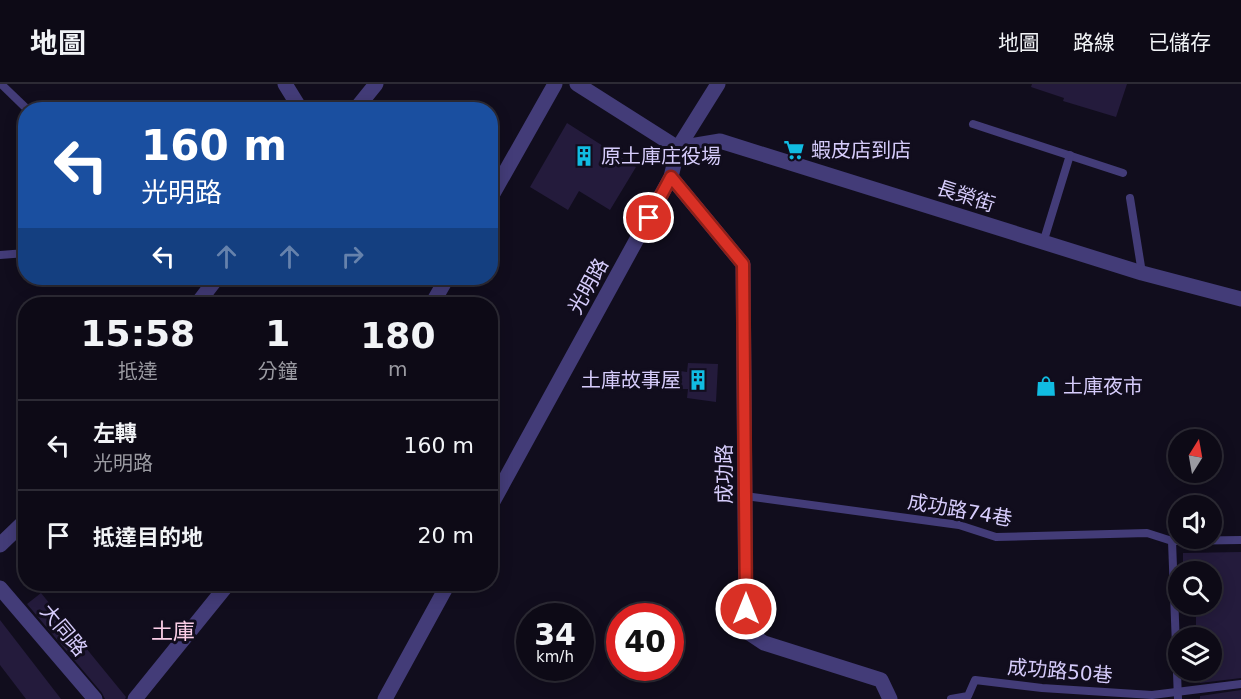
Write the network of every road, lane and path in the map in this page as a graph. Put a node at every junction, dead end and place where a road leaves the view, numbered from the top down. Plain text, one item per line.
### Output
1 (1, 84) edge
2 (285, 84) edge
3 (376, 84) edge
4 (555, 84) edge
5 (577, 84) edge
6 (718, 84) edge
7 (19, 102) edge
8 (296, 102) edge
9 (361, 102) edge
10 (974, 124) dead end
11 (678, 148) junction
12 (1070, 155) junction
13 (1123, 173) dead end
14 (671, 177) junction
15 (498, 185) edge
16 (1130, 198) dead end
17 (1043, 243) junction
18 (18, 254) edge
19 (0, 255) edge
20 (1142, 273) junction
21 (1241, 299) edge
22 (498, 492) edge
23 (745, 496) junction
24 (18, 528) edge
25 (1168, 540) edge
26 (1222, 540) edge
27 (1241, 540) edge
28 (0, 545) edge
29 (1172, 549) edge
30 (0, 588) edge
31 (222, 591) edge
32 (444, 591) edge
33 (1241, 684) edge
34 (1178, 696) edge
35 (1152, 697) edge
36 (95, 699) edge
37 (135, 699) edge
38 (385, 699) edge
39 (890, 699) edge
40 (951, 699) edge

1 - 7 lane
2 - 8 street
3 - 9 street
4 - 15 street
5 - 11 street
6 - 11 street, 光明路
10 - 12 lane
11 - 14 street, 光明路
11 - 17 street, 長榮街
12 - 13 lane
12 - 17 lane
14 - 22 street, 光明路
14 - 23 street, 成功路
16 - 20 lane
17 - 20 street, 長榮街
18 - 19 lane
20 - 21 street, 長榮街
23 - 25 lane, 成功路74巷
23 - 39 street, 成功路
24 - 28 street
26 - 27 lane, 成功路74巷
29 - 34 lane
30 - 36 street, 大同路
31 - 37 street
32 - 38 street
33 - 34 lane, 成功路50巷
34 - 35 lane, 成功路50巷
35 - 40 lane, 成功路50巷

